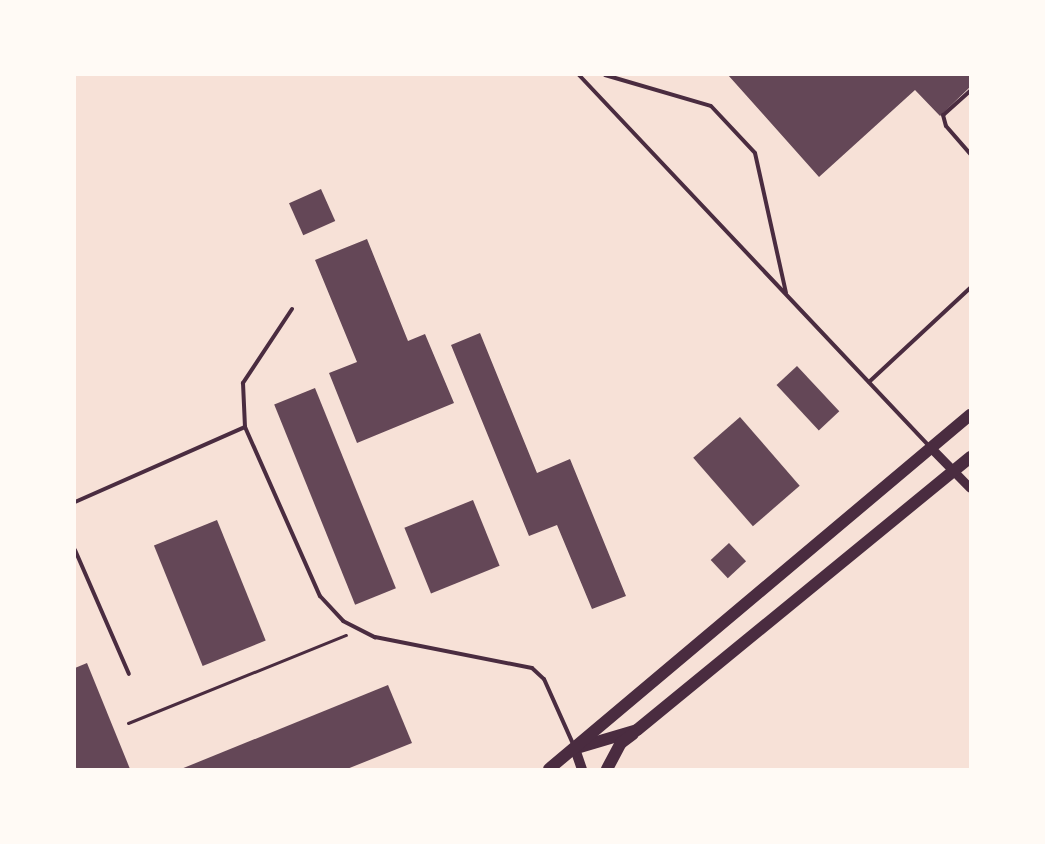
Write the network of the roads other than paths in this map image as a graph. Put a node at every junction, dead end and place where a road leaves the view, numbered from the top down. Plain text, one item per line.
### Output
1 (579, 75) edge
2 (605, 75) edge
3 (970, 91) edge
4 (970, 154) edge
5 (970, 288) edge
6 (786, 294) junction
7 (292, 310) dead end
8 (869, 382) junction
9 (970, 415) edge
10 (245, 427) junction
11 (932, 449) junction
12 (970, 457) edge
13 (954, 472) junction
14 (970, 488) edge
15 (75, 502) edge
16 (75, 550) edge
17 (129, 674) dead end
18 (637, 730) junction
19 (575, 749) junction
20 (548, 769) edge
21 (582, 769) edge
22 (607, 769) edge

1 - 6 lane
2 - 6 lane
3 - 4 lane
5 - 8 lane
6 - 8 lane
7 - 10 lane
8 - 11 lane
9 - 11 main road
10 - 15 lane
10 - 19 lane
11 - 13 street
11 - 19 main road
12 - 13 main road
13 - 14 street
13 - 18 main road
16 - 17 lane
18 - 19 main road
18 - 22 main road
19 - 20 main road
19 - 21 main road

